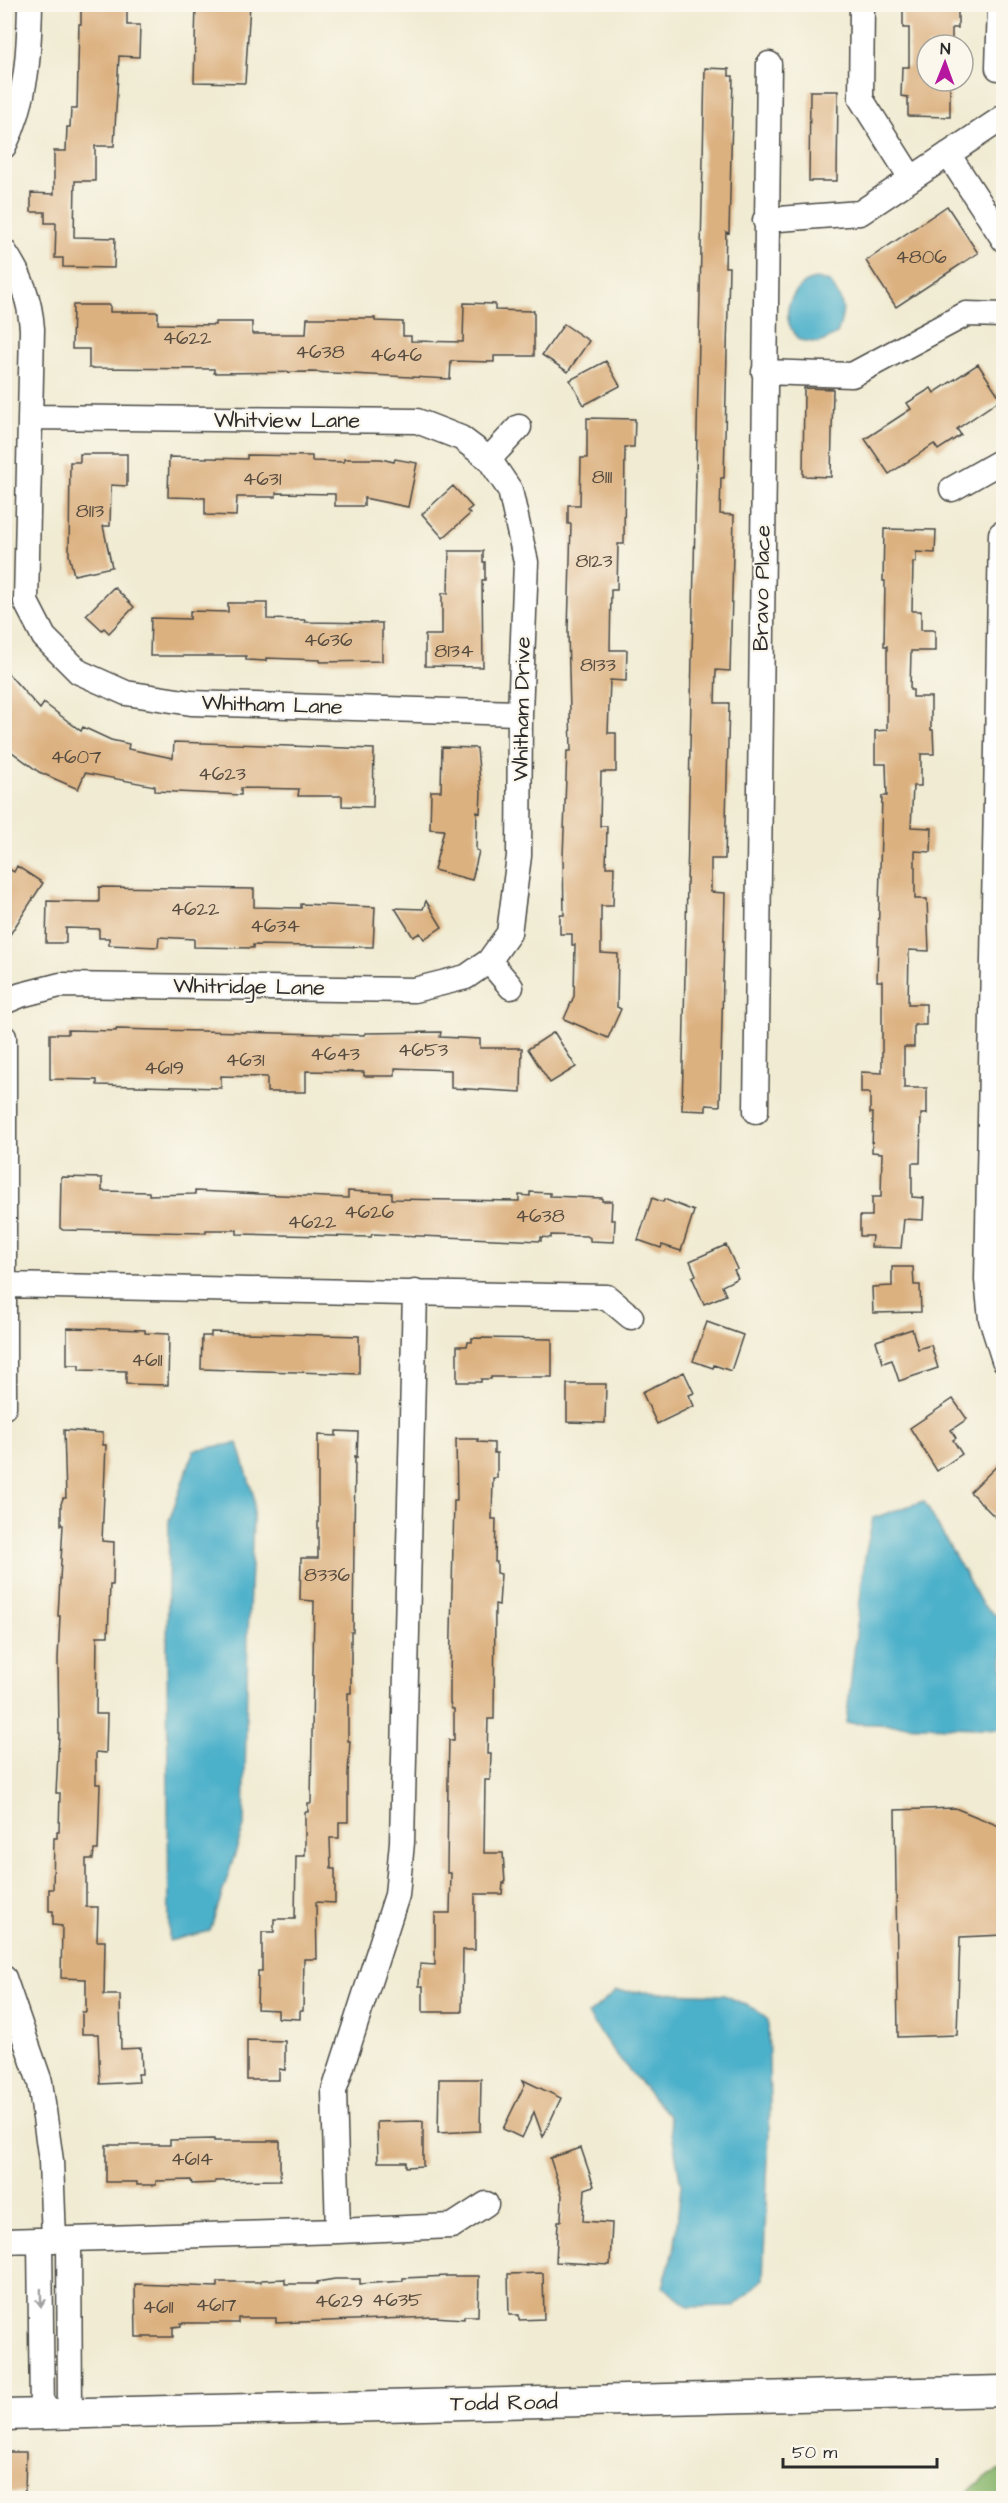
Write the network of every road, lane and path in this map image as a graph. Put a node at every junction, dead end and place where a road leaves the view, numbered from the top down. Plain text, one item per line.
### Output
1 (30, 4) edge
2 (862, 4) edge
3 (1001, 11) edge
4 (768, 64) dead end
5 (998, 68) dead end
6 (1004, 117) edge
7 (4, 146) edge
8 (948, 154) junction
9 (911, 178) junction
10 (765, 220) junction
11 (1004, 240) edge
12 (4, 251) edge
13 (1004, 315) edge
14 (764, 372) junction
15 (30, 417) junction
16 (519, 427) dead end
17 (489, 459) junction
18 (1004, 463) edge
19 (952, 489) dead end
20 (1001, 534) dead end
21 (1001, 659) edge
22 (520, 713) junction
23 (489, 961) junction
24 (511, 987) dead end
25 (4, 1002) edge
26 (4, 1037) edge
27 (756, 1111) dead end
28 (5, 1285) edge
29 (415, 1292) junction
30 (631, 1317) dead end
31 (1004, 1360) edge
32 (4, 1407) edge
33 (4, 1978) edge
34 (486, 2204) dead end
35 (338, 2231) junction
36 (54, 2240) junction
37 (4, 2241) edge
38 (1004, 2391) edge
39 (56, 2414) junction
40 (4, 2415) edge

1 - 7 street
2 - 9 street
3 - 5 street
4 - 10 street, Bravo Place
6 - 8 street
8 - 9 street
8 - 11 street
9 - 10 street
10 - 14 street, Bravo Place
12 - 15 street, Whitham Lane
13 - 14 street
14 - 27 street, Bravo Place
15 - 17 street, Whitview Lane
15 - 22 street, Whitham Lane
16 - 17 street
17 - 22 street, Whitham Drive
18 - 19 street
20 - 21 street
21 - 31 street
22 - 23 street, Whitham Drive
23 - 24 street
23 - 25 street, Whitridge Lane
26 - 28 street
28 - 29 street
28 - 32 street
29 - 30 street
29 - 35 street
33 - 36 street
34 - 35 street
35 - 36 street
36 - 37 street
36 - 39 street
38 - 39 street, Todd Road
39 - 40 street, Todd Road

